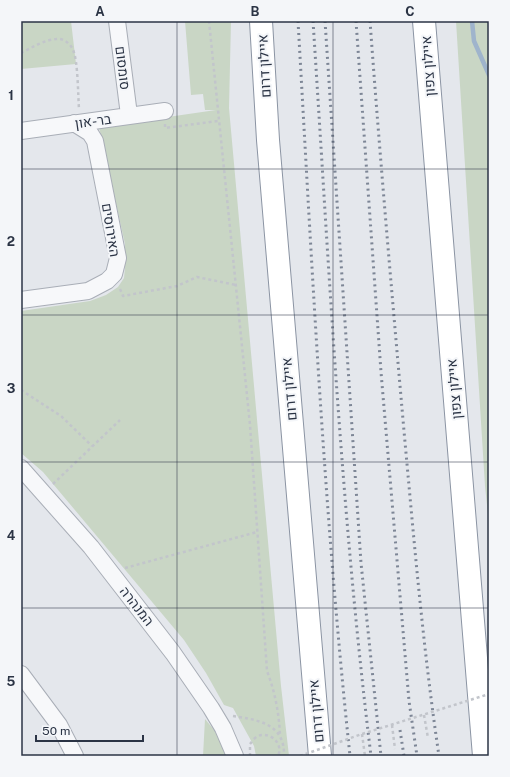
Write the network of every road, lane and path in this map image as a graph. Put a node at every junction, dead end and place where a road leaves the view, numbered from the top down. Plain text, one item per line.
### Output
1 (117, 21) edge
2 (209, 21) edge
3 (261, 21) edge
4 (424, 21) edge
5 (21, 54) edge
6 (165, 111) joint
7 (129, 115) junction
8 (218, 121) junction
9 (77, 123) junction
10 (21, 131) edge
11 (114, 274) junction
12 (236, 285) junction
13 (21, 300) edge
14 (21, 390) edge
15 (120, 420) dead end
16 (92, 446) junction
17 (21, 468) edge
18 (44, 493) junction
19 (258, 532) junction
20 (111, 571) junction
21 (21, 674) edge
22 (489, 694) edge
23 (424, 715) junction
24 (232, 716) dead end
25 (392, 725) junction
26 (362, 734) junction
27 (280, 735) junction
28 (428, 738) dead end
29 (395, 749) dead end
30 (75, 756) edge
31 (234, 756) edge
32 (250, 756) edge
33 (278, 756) edge
34 (284, 756) edge
35 (300, 756) edge
36 (320, 756) edge
37 (365, 756) edge
38 (484, 756) edge

1 - 7 street, סומסום
2 - 8 path
3 - 36 highway, איילון דרום
4 - 38 highway, איילון צפון
5 - 9 path
6 - 7 street, בר-און
6 - 8 path
7 - 9 street, בר-און
8 - 12 path
9 - 10 street, בר-און
9 - 11 street, האירוסים
11 - 12 path
11 - 13 street, האירוסים
12 - 19 path
14 - 16 path
15 - 16 path
16 - 18 path
17 - 18 street, המנהרה
18 - 20 street, המנהרה
19 - 20 path
19 - 27 path
20 - 31 street, המנהרה
21 - 30 street
22 - 23 path, bridge
23 - 25 path, bridge
23 - 28 path
24 - 27 path
25 - 26 path, bridge
25 - 29 path
26 - 35 path, bridge
26 - 37 path
27 - 34 path
32 - 33 path, bridge

